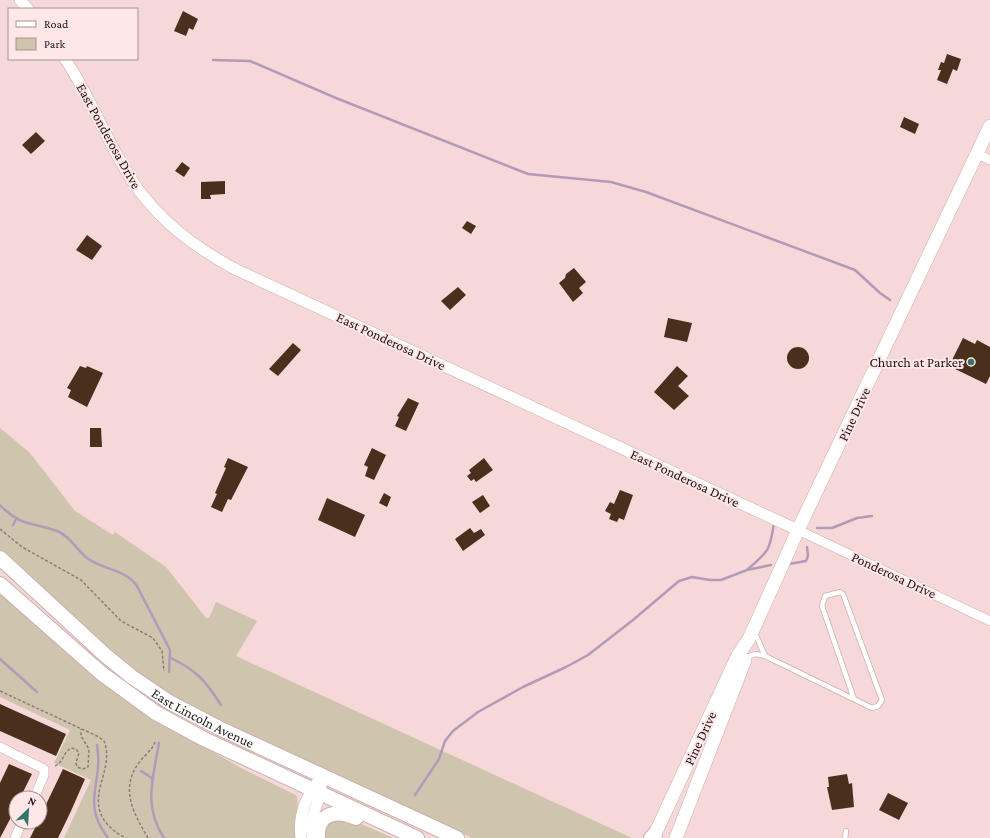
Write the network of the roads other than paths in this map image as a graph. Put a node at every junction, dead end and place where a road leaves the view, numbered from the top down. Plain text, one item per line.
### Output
1 (20, 0) edge
2 (27, 8) edge
3 (66, 60) edge
4 (990, 126) edge
5 (977, 154) junction
6 (990, 160) edge
7 (798, 530) junction
8 (0, 558) edge
9 (0, 584) edge
10 (990, 621) edge
11 (751, 634) junction
12 (766, 656) junction
13 (746, 657) junction
14 (854, 699) junction
15 (0, 748) edge
16 (323, 776) junction
17 (37, 790) edge
18 (316, 791) junction
19 (846, 831) dead end
20 (411, 835) edge
21 (654, 837) edge
22 (301, 838) edge
23 (313, 838) edge
24 (318, 838) edge
25 (457, 838) edge
26 (676, 838) edge
27 (845, 838) edge

1 - 2 street
3 - 7 street, East Ponderosa Drive
4 - 5 main road, Pine Drive
5 - 6 street
5 - 7 main road, Pine Drive
7 - 10 street, Ponderosa Drive
7 - 11 main road, Pine Drive
8 - 16 main road, East Lincoln Avenue
9 - 18 main road, East Lincoln Avenue
11 - 12 lane
11 - 13 main road, Pine Drive
11 - 21 main road, Pine Drive
12 - 13 lane
12 - 14 lane
13 - 26 main road, Pine Drive
14 - 14 lane
15 - 17 street
16 - 18 street
16 - 25 main road, East Lincoln Avenue
18 - 20 main road, East Lincoln Avenue
18 - 22 street
18 - 23 street
19 - 27 lane
20 - 24 main road

